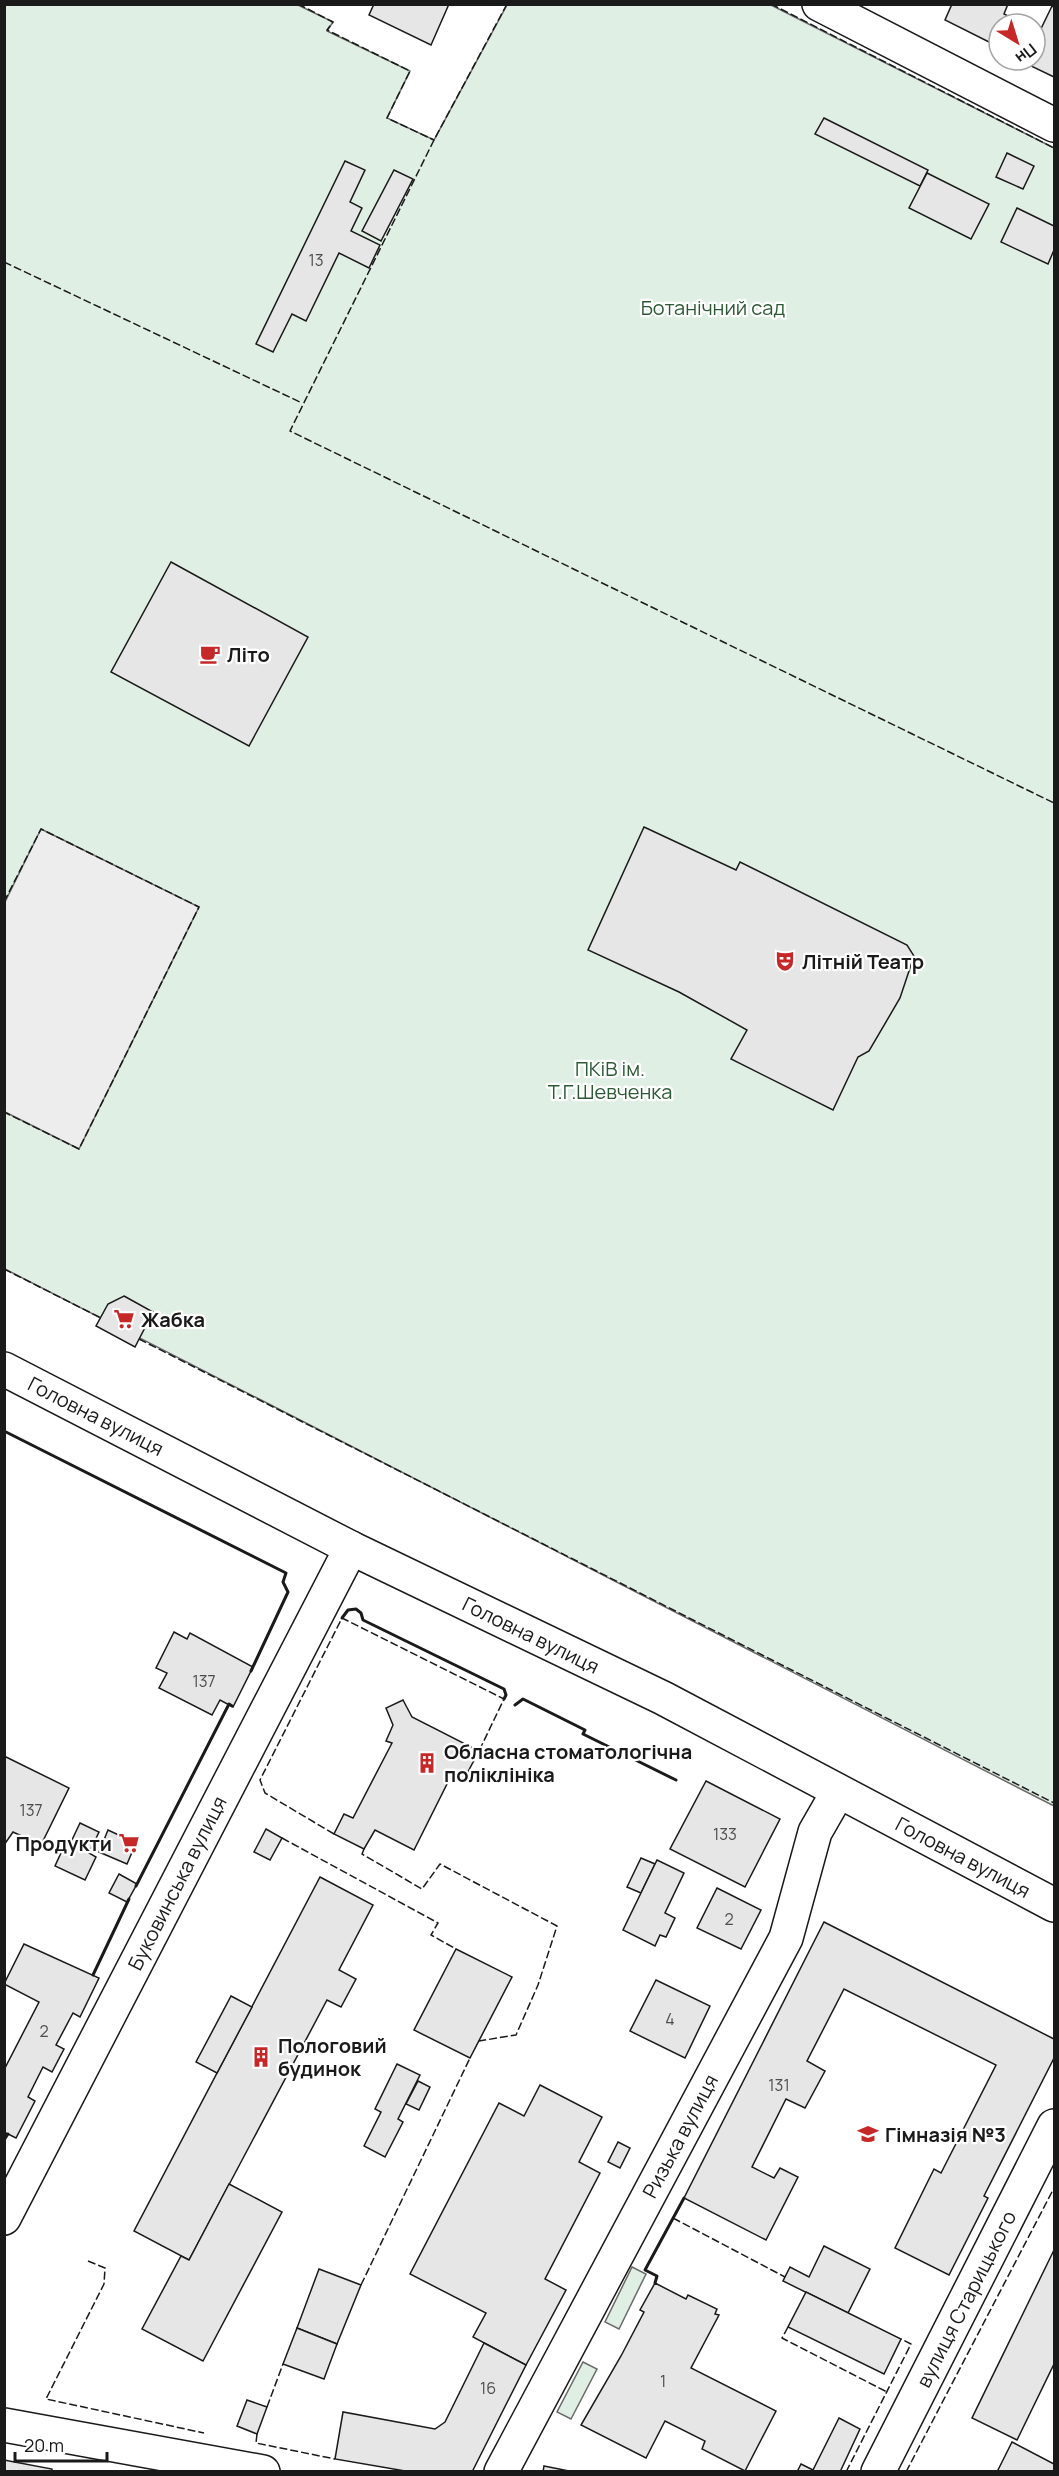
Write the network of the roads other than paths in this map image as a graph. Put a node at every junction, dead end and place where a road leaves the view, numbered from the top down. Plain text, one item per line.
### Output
1 (819, 4) edge
2 (1054, 125) edge
3 (4, 1369) edge
4 (351, 1548) junction
5 (838, 1792) junction
6 (1054, 1905) edge
7 (1054, 2126) edge
8 (4, 2218) edge
9 (4, 2425) edge
10 (263, 2472) edge
11 (501, 2472) edge
12 (878, 2472) edge

1 - 2 street
3 - 4 street, Головна вулиця
4 - 5 street, Головна вулиця
4 - 8 street, Буковинська вулиця
5 - 6 street, Головна вулиця
5 - 11 street, Ризька вулиця
7 - 12 street, вулиця Старицького
9 - 10 street

